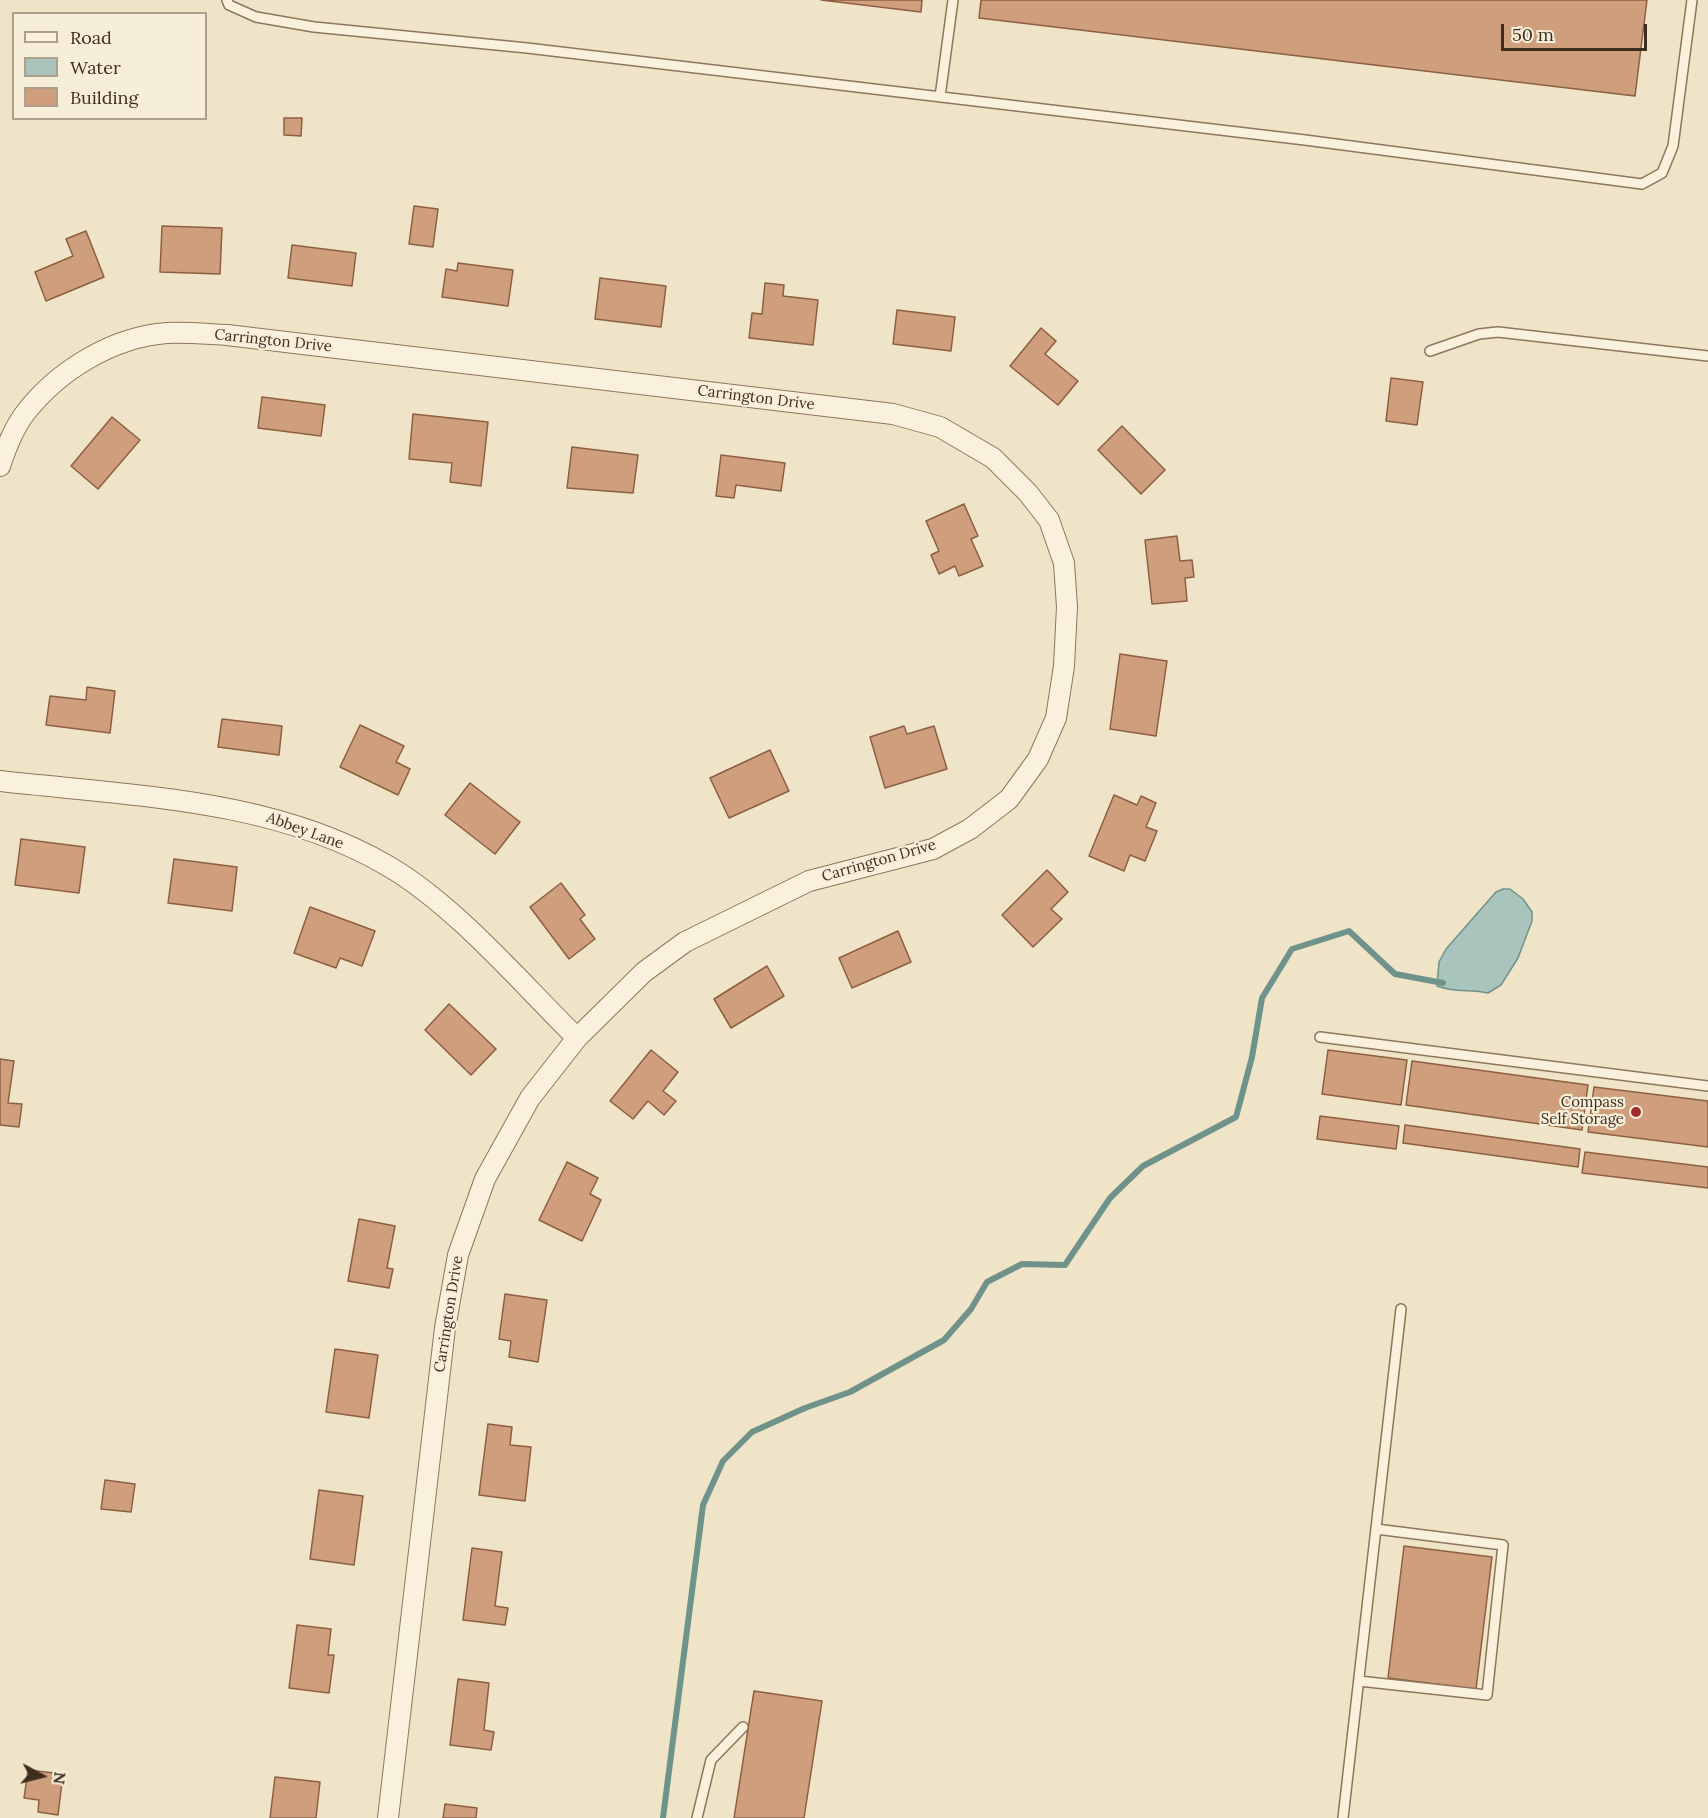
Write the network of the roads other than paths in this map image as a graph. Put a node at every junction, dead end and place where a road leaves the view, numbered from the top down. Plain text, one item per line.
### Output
1 (227, 0) edge
2 (953, 0) edge
3 (1692, 0) edge
4 (940, 97) junction
5 (1430, 351) dead end
6 (1708, 356) edge
7 (0, 466) edge
8 (0, 782) edge
9 (1320, 1037) dead end
10 (577, 1038) junction
11 (1708, 1086) edge
12 (1401, 1309) dead end
13 (1376, 1529) junction
14 (1359, 1681) junction
15 (743, 1727) dead end
16 (388, 1818) edge
17 (698, 1818) edge
18 (1343, 1818) edge

1 - 4 lane
2 - 4 lane
3 - 4 lane
5 - 6 lane
7 - 10 street, Carrington Drive
8 - 10 street, Abbey Lane
9 - 11 lane
10 - 16 street, Carrington Drive
12 - 13 lane
13 - 14 lane
13 - 14 lane
14 - 18 lane
15 - 17 lane

